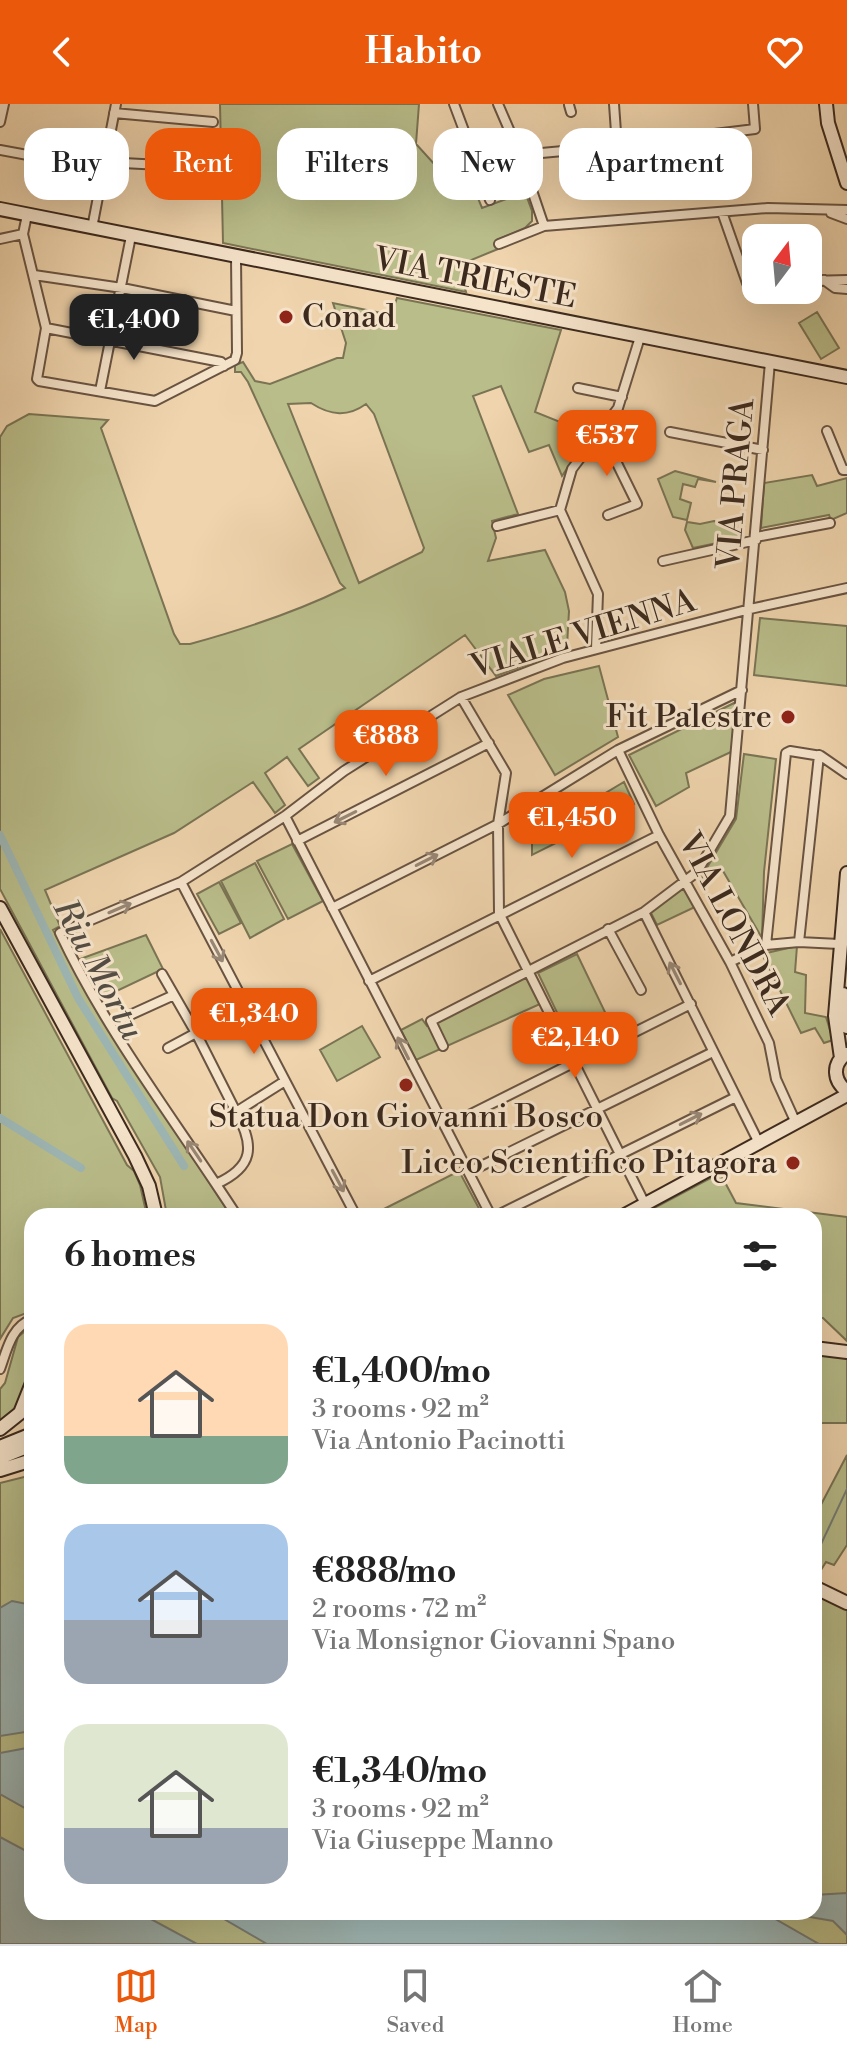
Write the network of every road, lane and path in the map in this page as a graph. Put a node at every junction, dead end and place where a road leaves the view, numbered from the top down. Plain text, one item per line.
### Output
1 (4, 104) edge
2 (454, 104) edge
3 (498, 104) edge
4 (614, 104) edge
5 (753, 104) edge
6 (826, 104) edge
7 (115, 108) edge
8 (0, 122) edge
9 (213, 122) dead end
10 (111, 128) edge
11 (463, 128) edge
12 (508, 128) edge
13 (616, 128) edge
14 (752, 129) edge
15 (0, 150) edge
16 (24, 153) edge
17 (847, 183) edge
18 (97, 200) edge
19 (535, 200) edge
20 (0, 209) edge
21 (822, 210) junction
22 (847, 210) edge
23 (722, 212) junction
24 (27, 215) junction
25 (847, 219) edge
26 (544, 226) junction
27 (92, 228) junction
28 (23, 234) junction
29 (131, 236) junction
30 (0, 239) edge
31 (499, 244) dead end
32 (236, 257) junction
33 (742, 269) edge
34 (34, 275) junction
35 (824, 280) joint
36 (847, 280) edge
37 (122, 288) junction
38 (847, 289) edge
39 (236, 311) junction
40 (46, 328) junction
41 (640, 337) junction
42 (111, 341) junction
43 (770, 362) junction
44 (224, 366) junction
45 (847, 377) edge
46 (578, 388) dead end
47 (100, 391) junction
48 (622, 397) junction
49 (827, 431) dead end
50 (670, 432) dead end
51 (595, 438) junction
52 (763, 450) junction
53 (847, 470) edge
54 (560, 510) junction
55 (608, 515) dead end
56 (830, 523) dead end
57 (497, 526) dead end
58 (756, 539) junction
59 (663, 561) dead end
60 (847, 588) edge
61 (750, 609) junction
62 (596, 649) junction
63 (742, 690) junction
64 (461, 697) junction
65 (489, 743) junction
66 (618, 750) junction
67 (819, 755) junction
68 (847, 762) edge
69 (834, 763) junction
70 (847, 774) edge
71 (285, 816) junction
72 (498, 824) junction
73 (659, 835) junction
74 (297, 841) junction
75 (847, 873) edge
76 (686, 881) junction
77 (181, 882) junction
78 (0, 908) edge
79 (332, 908) junction
80 (644, 912) junction
81 (499, 913) junction
82 (608, 929) junction
83 (799, 942) junction
84 (766, 945) junction
85 (843, 948) edge
86 (730, 962) junction
87 (529, 971) junction
88 (162, 974) dead end
89 (369, 981) junction
90 (641, 990) dead end
91 (174, 995) junction
92 (691, 1004) junction
93 (117, 1021) dead end
94 (847, 1027) edge
95 (196, 1033) junction
96 (443, 1046) dead end
97 (168, 1048) dead end
98 (713, 1052) junction
99 (844, 1056) edge
100 (574, 1062) junction
101 (285, 1081) junction
102 (844, 1089) edge
103 (736, 1097) junction
104 (598, 1109) junction
105 (236, 1112) junction
106 (796, 1123) junction
107 (445, 1127) junction
108 (759, 1143) junction
109 (621, 1155) junction
110 (469, 1172) junction
111 (216, 1184) junction
112 (645, 1204) junction
113 (154, 1208) edge
114 (232, 1208) edge
115 (352, 1208) edge
116 (489, 1208) edge
117 (511, 1208) edge
118 (638, 1208) edge
119 (24, 1325) edge
120 (822, 1349) edge
121 (847, 1352) edge
122 (0, 1369) edge
123 (24, 1403) edge
124 (0, 1429) edge
125 (24, 1440) edge
126 (24, 1448) edge
127 (1, 1458) edge
128 (24, 1459) edge
129 (822, 1590) edge
130 (845, 1602) edge

1 - 8 street
2 - 11 street
3 - 12 street
4 - 13 street
5 - 14 street
6 - 17 street
7 - 9 street
7 - 10 street
15 - 16 street
18 - 27 street
19 - 26 street
20 - 24 street, VIA TRIESTE
21 - 22 street
21 - 23 street
21 - 25 street
23 - 26 street
23 - 33 street
24 - 27 street, VIA TRIESTE
24 - 28 street
26 - 31 street
27 - 29 street, VIA TRIESTE
28 - 30 street
28 - 34 street
29 - 32 street, VIA TRIESTE
29 - 37 street
32 - 39 street
32 - 41 street, VIA TRIESTE
34 - 37 street
34 - 40 street
35 - 36 street
35 - 38 street
37 - 39 street
37 - 42 street
39 - 44 street
40 - 42 street
40 - 47 street
41 - 43 street, VIA TRIESTE
41 - 48 street
42 - 44 street
42 - 47 street
43 - 45 street, VIA TRIESTE
43 - 52 street, VIA PRAGA
44 - 47 street
46 - 48 street
48 - 51 street
49 - 53 street
50 - 52 street
51 - 54 street
51 - 55 street
52 - 58 street, VIA PRAGA
54 - 57 street
54 - 62 street
56 - 58 street
58 - 59 street
58 - 61 street, VIA PRAGA
60 - 61 street, VIALE VIENNA
61 - 62 street, VIALE VIENNA
61 - 63 street, VIA PRAGA
62 - 64 street, VIALE VIENNA
63 - 66 street
63 - 76 street, VIA PRAGA
64 - 65 street
64 - 71 street, VIALE VIENNA
65 - 72 street
65 -> 74 street
66 - 72 street
66 - 73 street, VIA LONDRA
67 - 69 street
67 - 83 street
67 - 84 street
68 - 69 street
69 - 70 street
71 - 74 street
71 - 77 street, VIALE VIENNA
79 -> 72 street
72 - 81 street
73 - 76 street, VIA LONDRA
73 - 81 street
74 - 79 street
75 - 85 street
76 - 80 street, VIA PRAGA
76 - 86 street, VIA LONDRA
77 -> 101 street
111 -> 77 street, VIALE VIENNA
78 - 113 street
79 - 89 street
80 - 82 street, VIA PRAGA
92 -> 80 street
81 - 87 street
81 - 89 street
82 - 87 street, VIA PRAGA
82 - 90 street
83 - 84 street
83 - 85 street
84 - 86 street
85 - 94 street
85 - 99 street
86 - 106 street, VIA LONDRA
87 - 96 street, VIA PRAGA
87 - 100 street
88 - 91 street
107 -> 89 street
91 - 93 street
91 - 95 street
92 - 98 street
92 - 100 street
95 - 97 street
95 - 105 street
98 - 103 street
98 - 104 street
99 - 102 street
100 - 104 street
100 - 107 street
101 - 105 street
101 -> 115 street
102 - 106 street
103 - 108 street
109 -> 103 street
104 - 109 street
104 - 110 street
105 - 111 street
106 - 108 street
107 - 110 street
108 - 112 street
109 - 112 street
109 - 117 street
110 - 116 street
111 - 114 street
112 - 118 street
119 - 122 street
120 - 121 street
123 - 124 street
125 - 127 street
126 - 127 street
127 - 128 street
129 - 130 street

